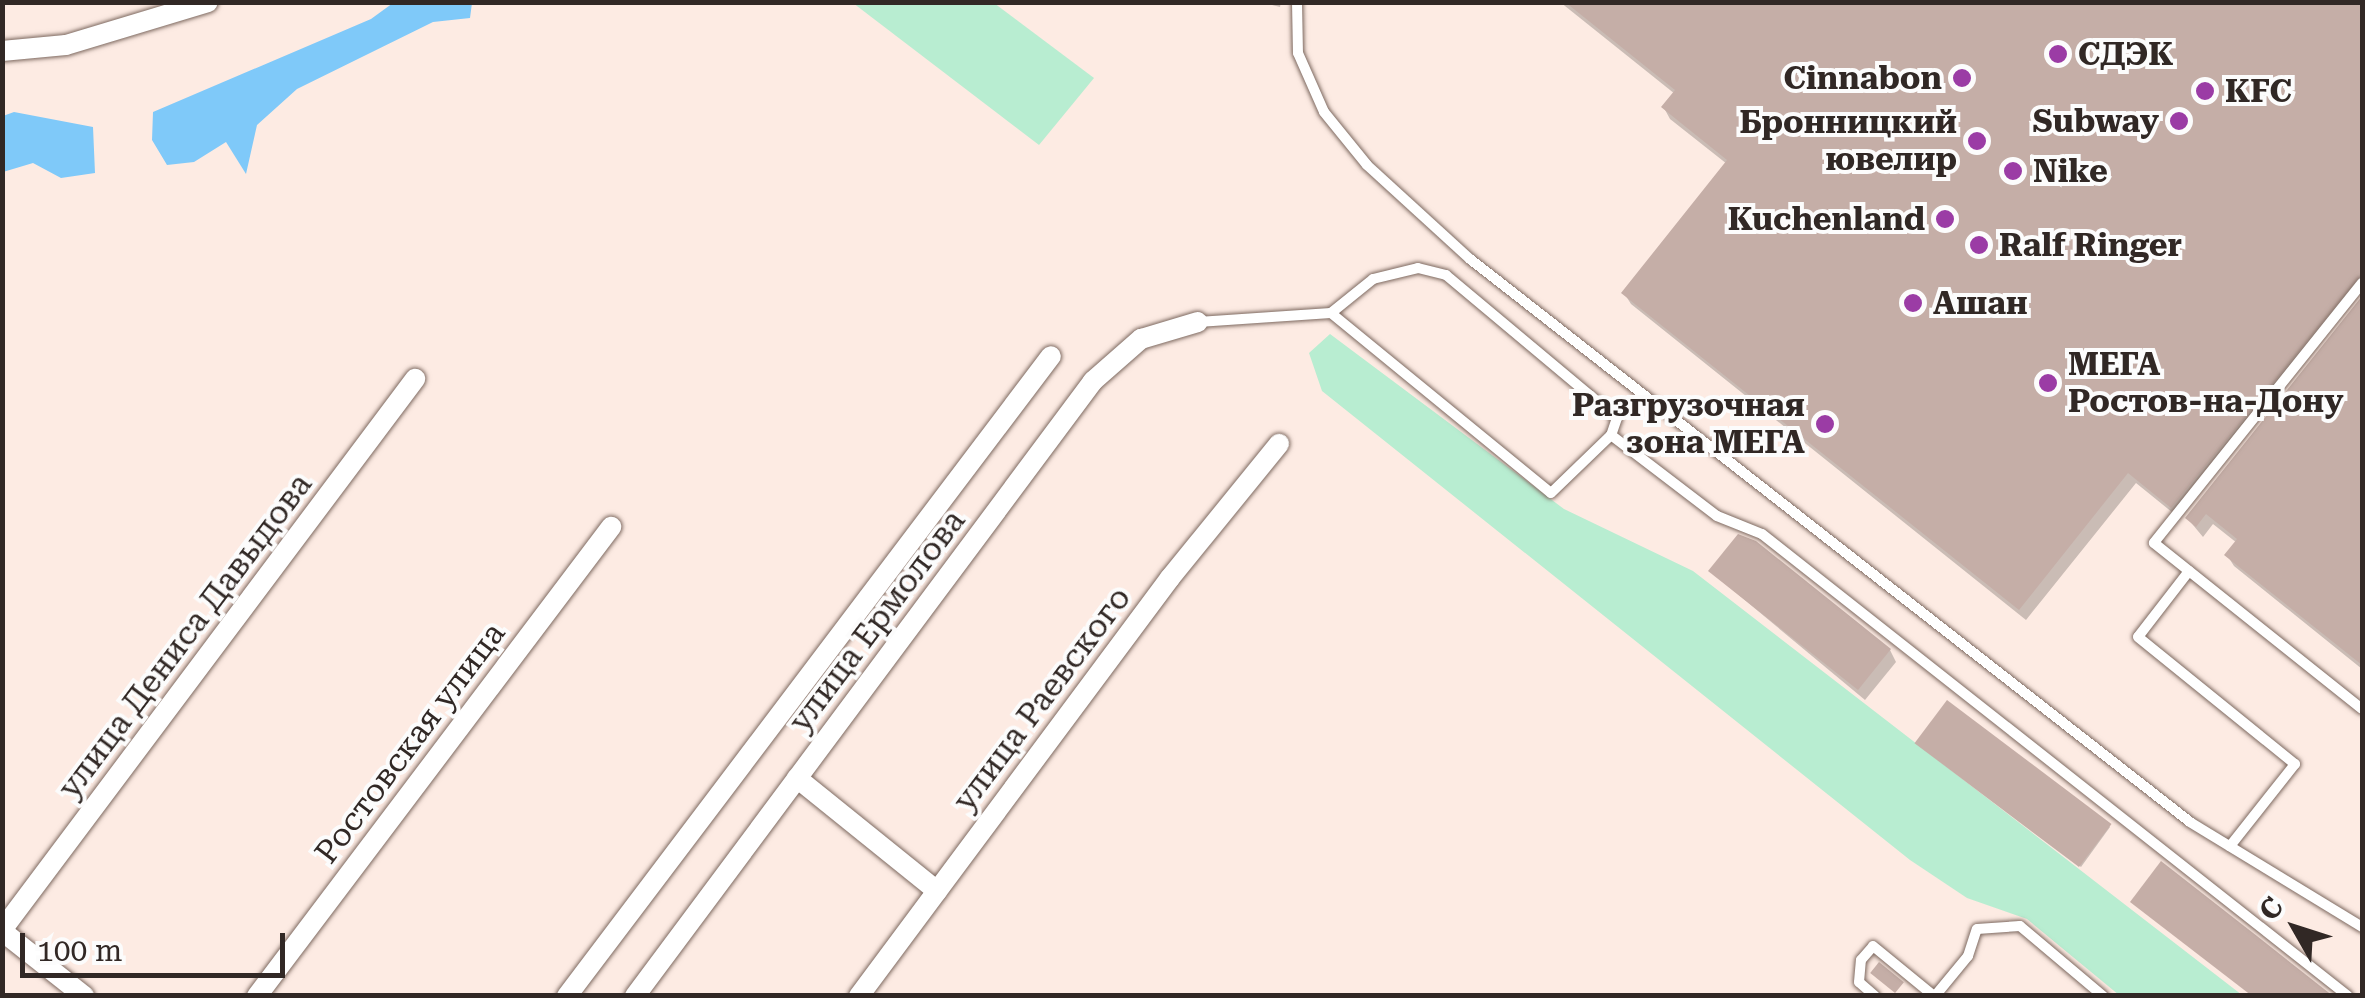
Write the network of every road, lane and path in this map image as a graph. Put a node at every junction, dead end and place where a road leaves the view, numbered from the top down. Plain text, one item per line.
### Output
1 (1298, 2) edge
2 (201, 4) edge
3 (2, 51) edge
4 (2362, 283) edge
5 (1331, 313) junction
6 (1198, 322) joint
7 (1050, 356) dead end
8 (414, 379) dead end
9 (1612, 434) junction
10 (1279, 444) dead end
11 (611, 527) dead end
12 (2189, 571) junction
13 (2362, 709) edge
14 (797, 778) junction
15 (2230, 846) junction
16 (937, 891) junction
17 (2362, 927) edge
18 (2, 930) edge
19 (84, 996) edge
20 (257, 996) edge
21 (566, 996) edge
22 (635, 996) edge
23 (859, 996) edge
24 (1875, 996) edge
25 (1935, 996) edge
26 (2103, 996) edge
27 (2348, 996) edge

1 - 15 lane
2 - 3 street
4 - 12 lane
5 - 6 lane
5 - 9 lane
5 - 9 lane
6 - 14 street, улица Ермолова
7 - 21 street, улица Ермолова
8 - 18 street, улица Дениса Давыдова
9 - 27 lane
10 - 16 street, улица Раевского
11 - 20 street, Ростовская улица
12 - 13 lane
12 - 15 lane
14 - 16 street
14 - 22 street, улица Ермолова
15 - 17 lane
16 - 23 street, улица Раевского
18 - 19 street
24 - 25 lane
25 - 26 lane

